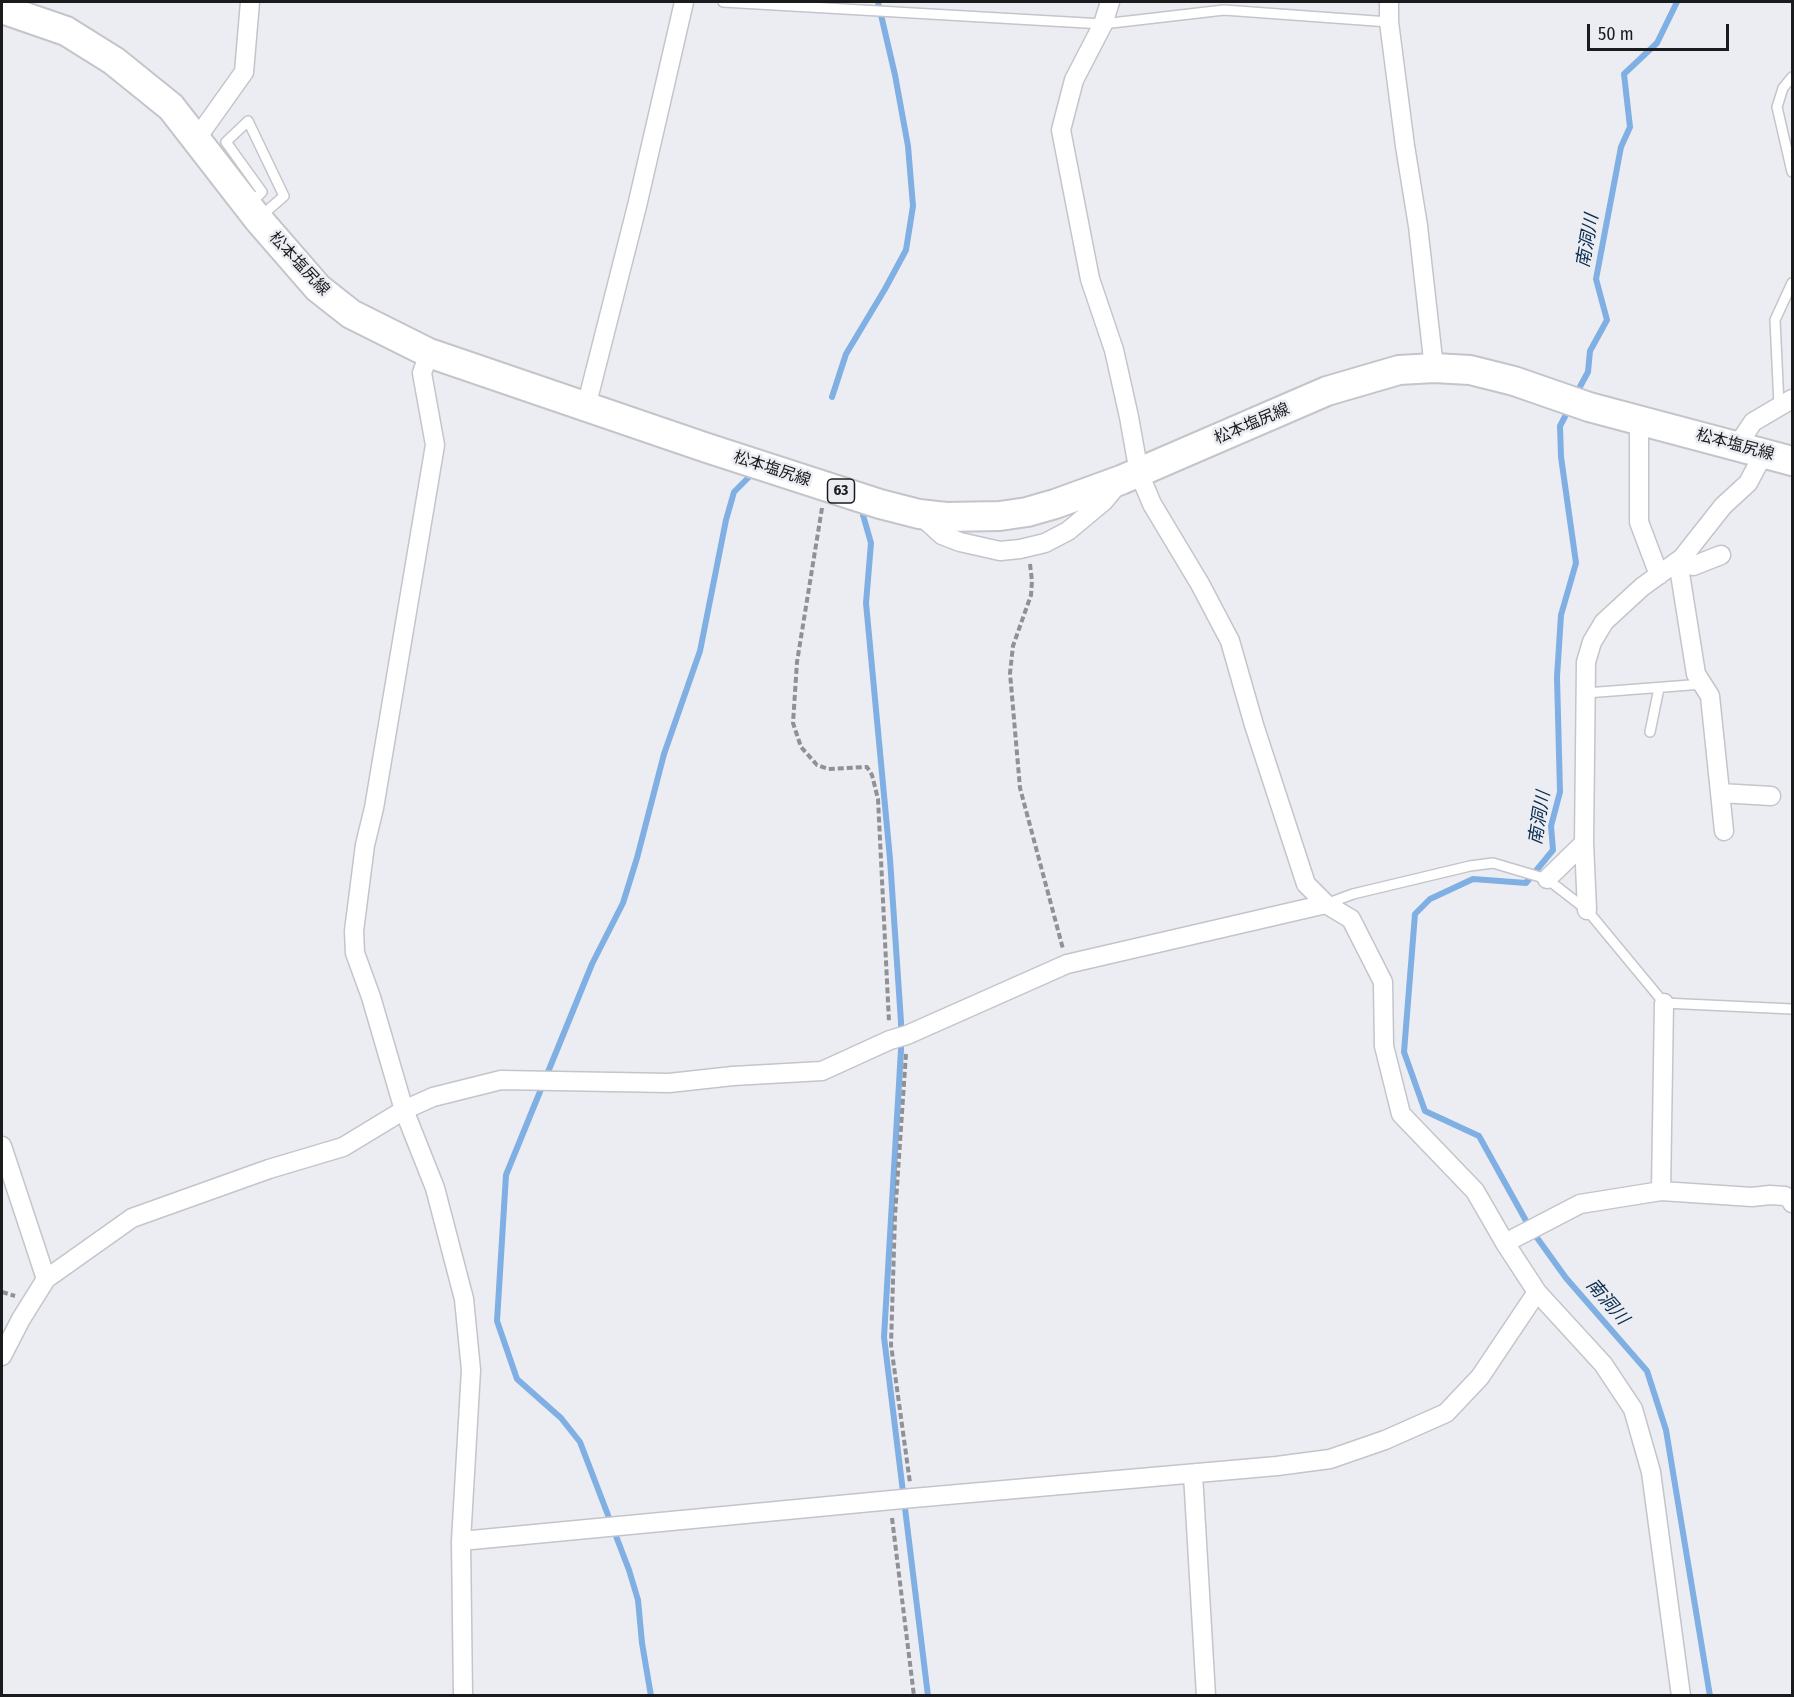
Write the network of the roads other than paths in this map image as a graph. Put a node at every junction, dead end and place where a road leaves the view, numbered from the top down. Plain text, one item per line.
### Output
1 (250, 2) edge
2 (684, 2) edge
3 (723, 2) edge
4 (1110, 2) edge
5 (1389, 2) edge
6 (2, 9) edge
7 (1389, 22) junction
8 (1103, 24) junction
9 (1792, 77) edge
10 (197, 138) junction
11 (1792, 172) edge
12 (253, 213) junction
13 (1792, 283) edge
14 (429, 353) junction
15 (1434, 368) junction
16 (1786, 402) edge
17 (586, 407) junction
18 (1639, 420) junction
19 (1751, 449) junction
20 (1792, 461) edge
21 (1130, 476) junction
22 (919, 514) junction
23 (1721, 555) dead end
24 (1678, 561) junction
25 (1659, 574) junction
26 (1703, 684) junction
27 (1659, 688) junction
28 (1586, 693) junction
29 (1650, 732) dead end
30 (1720, 793) junction
31 (1771, 796) dead end
32 (1724, 831) dead end
33 (1584, 843) junction
34 (1547, 879) junction
35 (1326, 904) junction
36 (1587, 910) junction
37 (1664, 1003) junction
38 (1792, 1009) edge
39 (404, 1110) junction
40 (2, 1146) edge
41 (1661, 1191) junction
42 (1792, 1203) edge
43 (1505, 1243) junction
44 (46, 1280) junction
45 (1537, 1292) junction
46 (2, 1356) edge
47 (1192, 1474) junction
48 (461, 1541) junction
49 (462, 1695) edge
50 (1206, 1695) edge
51 (1681, 1695) edge

1 - 10 street
2 - 17 street
3 - 8 lane
4 - 8 street
5 - 7 street
6 - 10 main road, 松本塩尻線 / 63
7 - 8 lane
7 - 15 street
8 - 21 street
9 - 11 lane
10 - 12 main road, 松本塩尻線 / 63
12 - 12 lane
12 - 14 main road, 松本塩尻線 / 63
13 - 16 lane
14 - 17 main road, 松本塩尻線 / 63
14 - 39 street
15 - 18 main road, 松本塩尻線 / 63
15 - 21 main road, 松本塩尻線 / 63
16 - 19 street
17 - 22 main road, 松本塩尻線 / 63
18 - 19 main road, 松本塩尻線 / 63
18 - 25 street
19 - 20 main road, 松本塩尻線 / 63
19 - 24 street
21 - 22 main road, 松本塩尻線 / 63
21 - 22 street
21 - 35 street
23 - 24 street
24 - 25 street
24 - 26 street
25 - 28 street
26 - 27 lane
26 - 30 street
27 - 28 lane
27 - 29 lane
28 - 33 street
30 - 31 street
30 - 32 street
33 - 34 street
33 - 36 street
34 - 35 lane
34 - 36 lane
35 - 39 street
35 - 43 street
36 - 37 lane
37 - 38 lane
37 - 41 street
39 - 44 street
39 - 48 street
40 - 44 street
41 - 42 street
41 - 43 street
43 - 45 street
44 - 46 street
45 - 47 street
45 - 51 street
47 - 48 street
47 - 50 street
48 - 49 street

